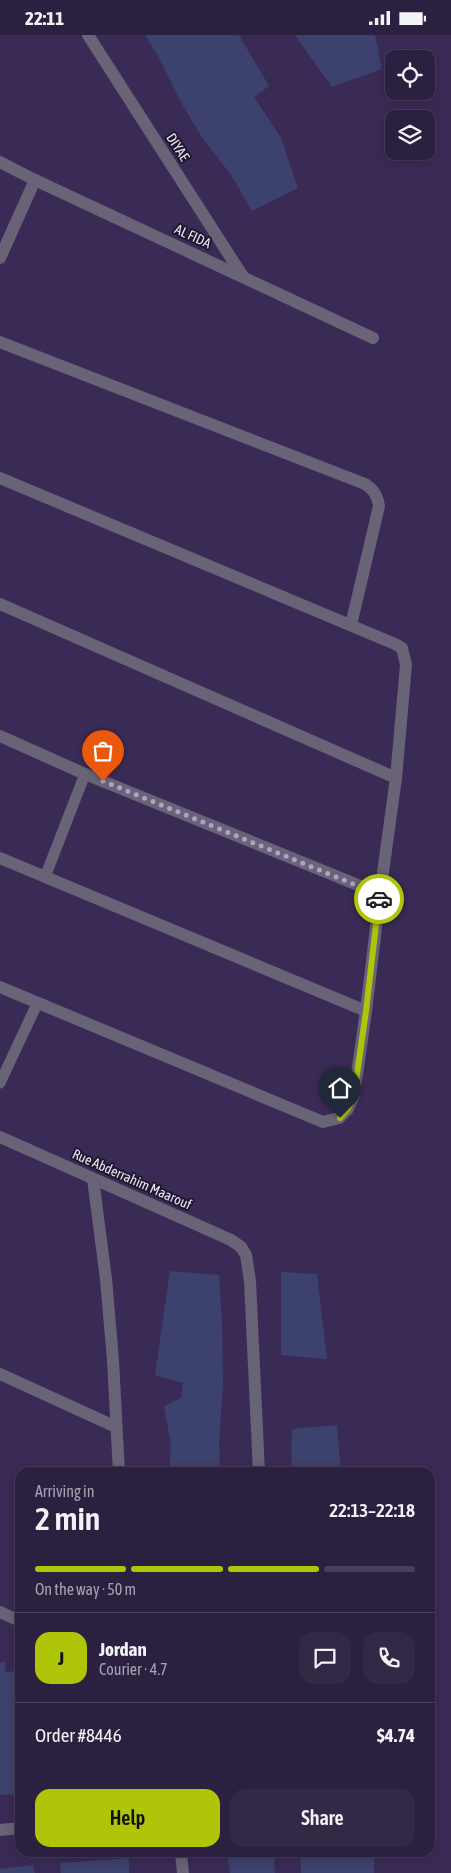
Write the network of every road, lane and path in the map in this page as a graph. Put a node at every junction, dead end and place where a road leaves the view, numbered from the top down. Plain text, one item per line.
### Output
1 (88, 35) edge
2 (0, 161) edge
3 (35, 180) junction
4 (0, 258) edge
5 (242, 276) junction
6 (373, 338) dead end
7 (0, 342) edge
8 (0, 478) edge
9 (0, 603) edge
10 (351, 625) junction
11 (0, 736) edge
12 (85, 774) junction
13 (396, 778) junction
14 (0, 858) edge
15 (45, 877) junction
16 (380, 895) junction
17 (0, 987) edge
18 (37, 1004) junction
19 (366, 1011) junction
20 (0, 1083) edge
21 (0, 1137) edge
22 (93, 1179) junction
23 (0, 1374) edge
24 (116, 1427) junction
25 (119, 1467) edge
26 (259, 1467) edge
27 (0, 1613) edge
28 (15, 1619) edge
29 (15, 1828) edge
30 (0, 1830) edge
31 (181, 1857) edge
32 (183, 1873) edge

1 - 5 street, DIYAE
2 - 3 street, AL FIDA
3 - 4 street
3 - 5 street, AL FIDA
5 - 6 street, AL FIDA
7 - 10 street
8 - 10 street
9 - 13 street
10 - 13 street
11 - 12 street
12 - 15 lane
12 - 16 street
13 - 16 street
14 - 15 street
15 - 19 street
16 - 19 street
17 - 18 street
18 - 19 street
18 - 20 lane
21 - 22 street, Rue Abderrahim Maarouf
22 - 24 street
22 - 26 street, Rue Abderrahim Maarouf
23 - 24 street
24 - 25 street
27 - 28 street
29 - 30 street
31 - 32 street

